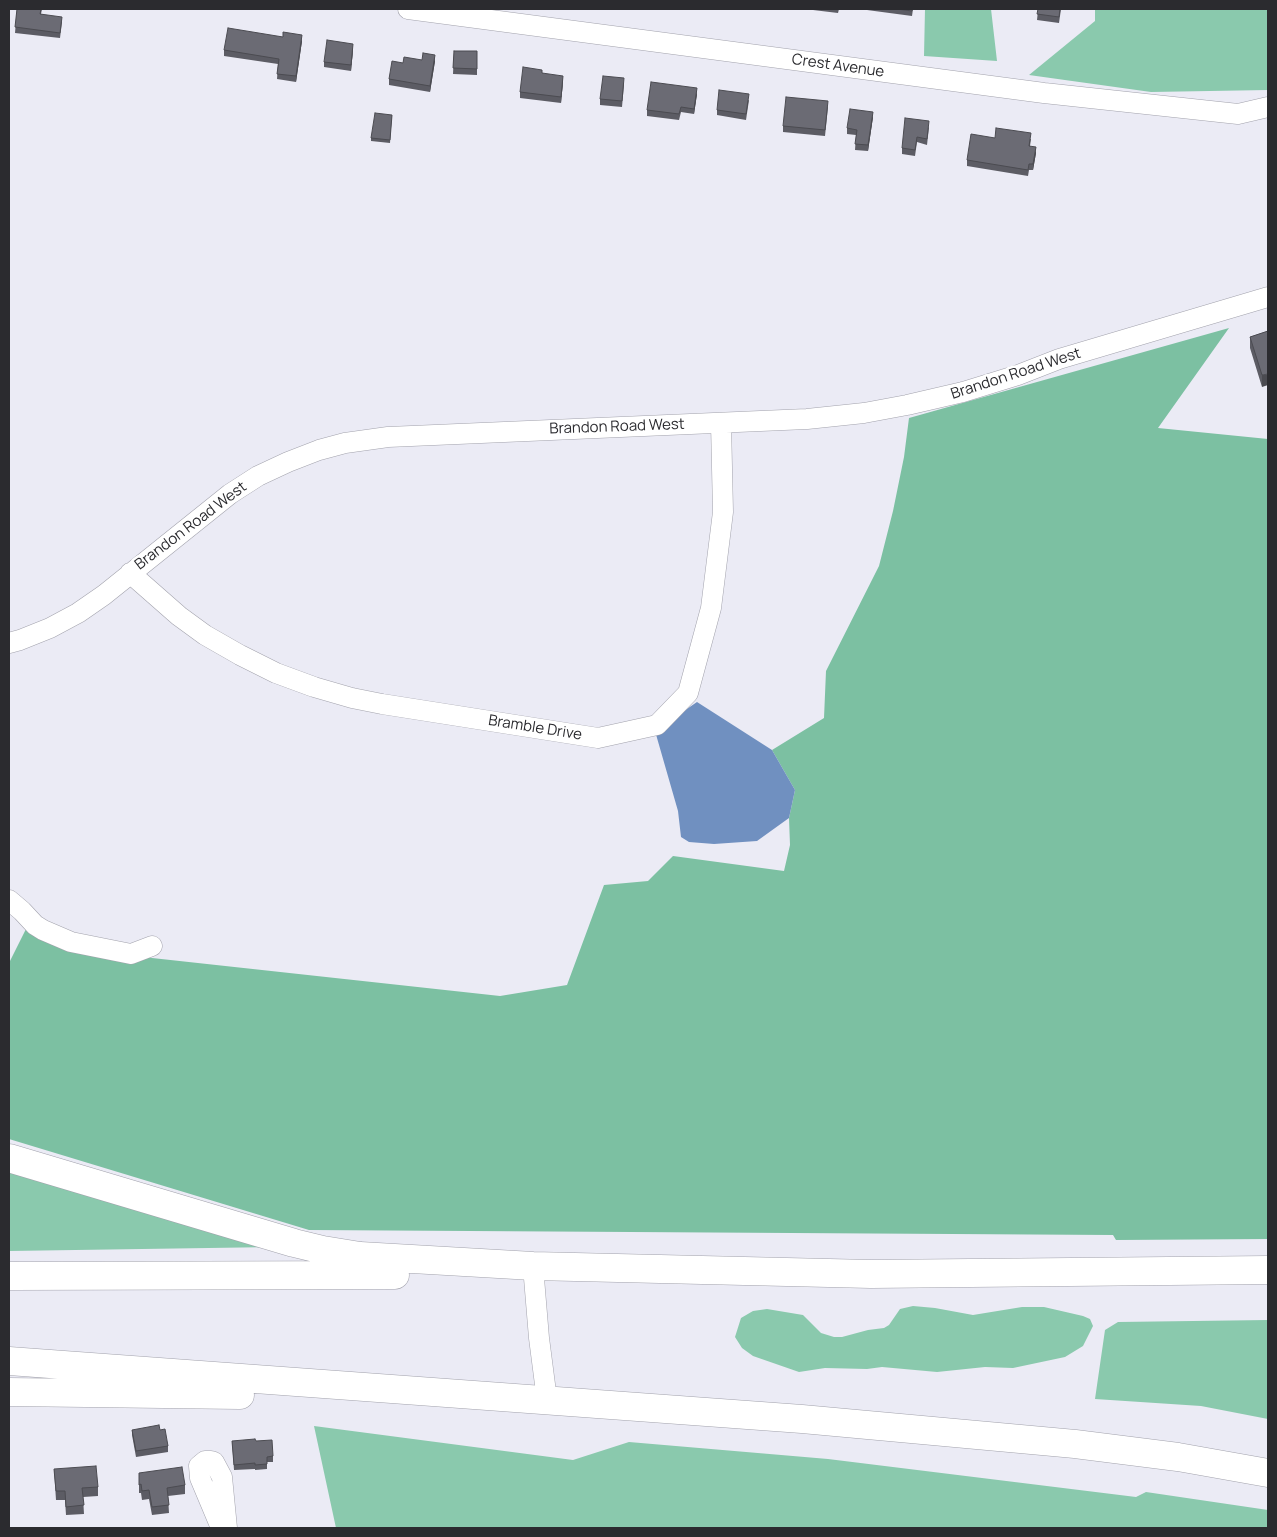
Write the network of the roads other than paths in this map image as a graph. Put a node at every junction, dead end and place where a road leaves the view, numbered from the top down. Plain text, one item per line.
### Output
1 (408, 9) edge
2 (1268, 107) edge
3 (1268, 297) edge
4 (721, 423) junction
5 (130, 573) junction
6 (9, 643) edge
7 (9, 900) edge
8 (152, 946) dead end
9 (9, 1158) edge
10 (533, 1266) junction
11 (1268, 1270) edge
12 (9, 1276) edge
13 (9, 1361) edge
14 (9, 1392) edge
15 (547, 1400) junction
16 (687, 1411) junction
17 (1268, 1472) edge
18 (221, 1528) edge
19 (227, 1528) edge

1 - 2 street, Crest Avenue
3 - 4 street, Brandon Road West
4 - 5 street, Brandon Road West
4 - 5 street, Bramble Drive
5 - 6 street, Brandon Road West
7 - 8 street
9 - 10 highway
10 - 11 highway
10 - 12 highway
10 - 15 street
13 - 15 highway
14 - 16 highway
15 - 16 highway
16 - 17 highway
18 - 19 street

